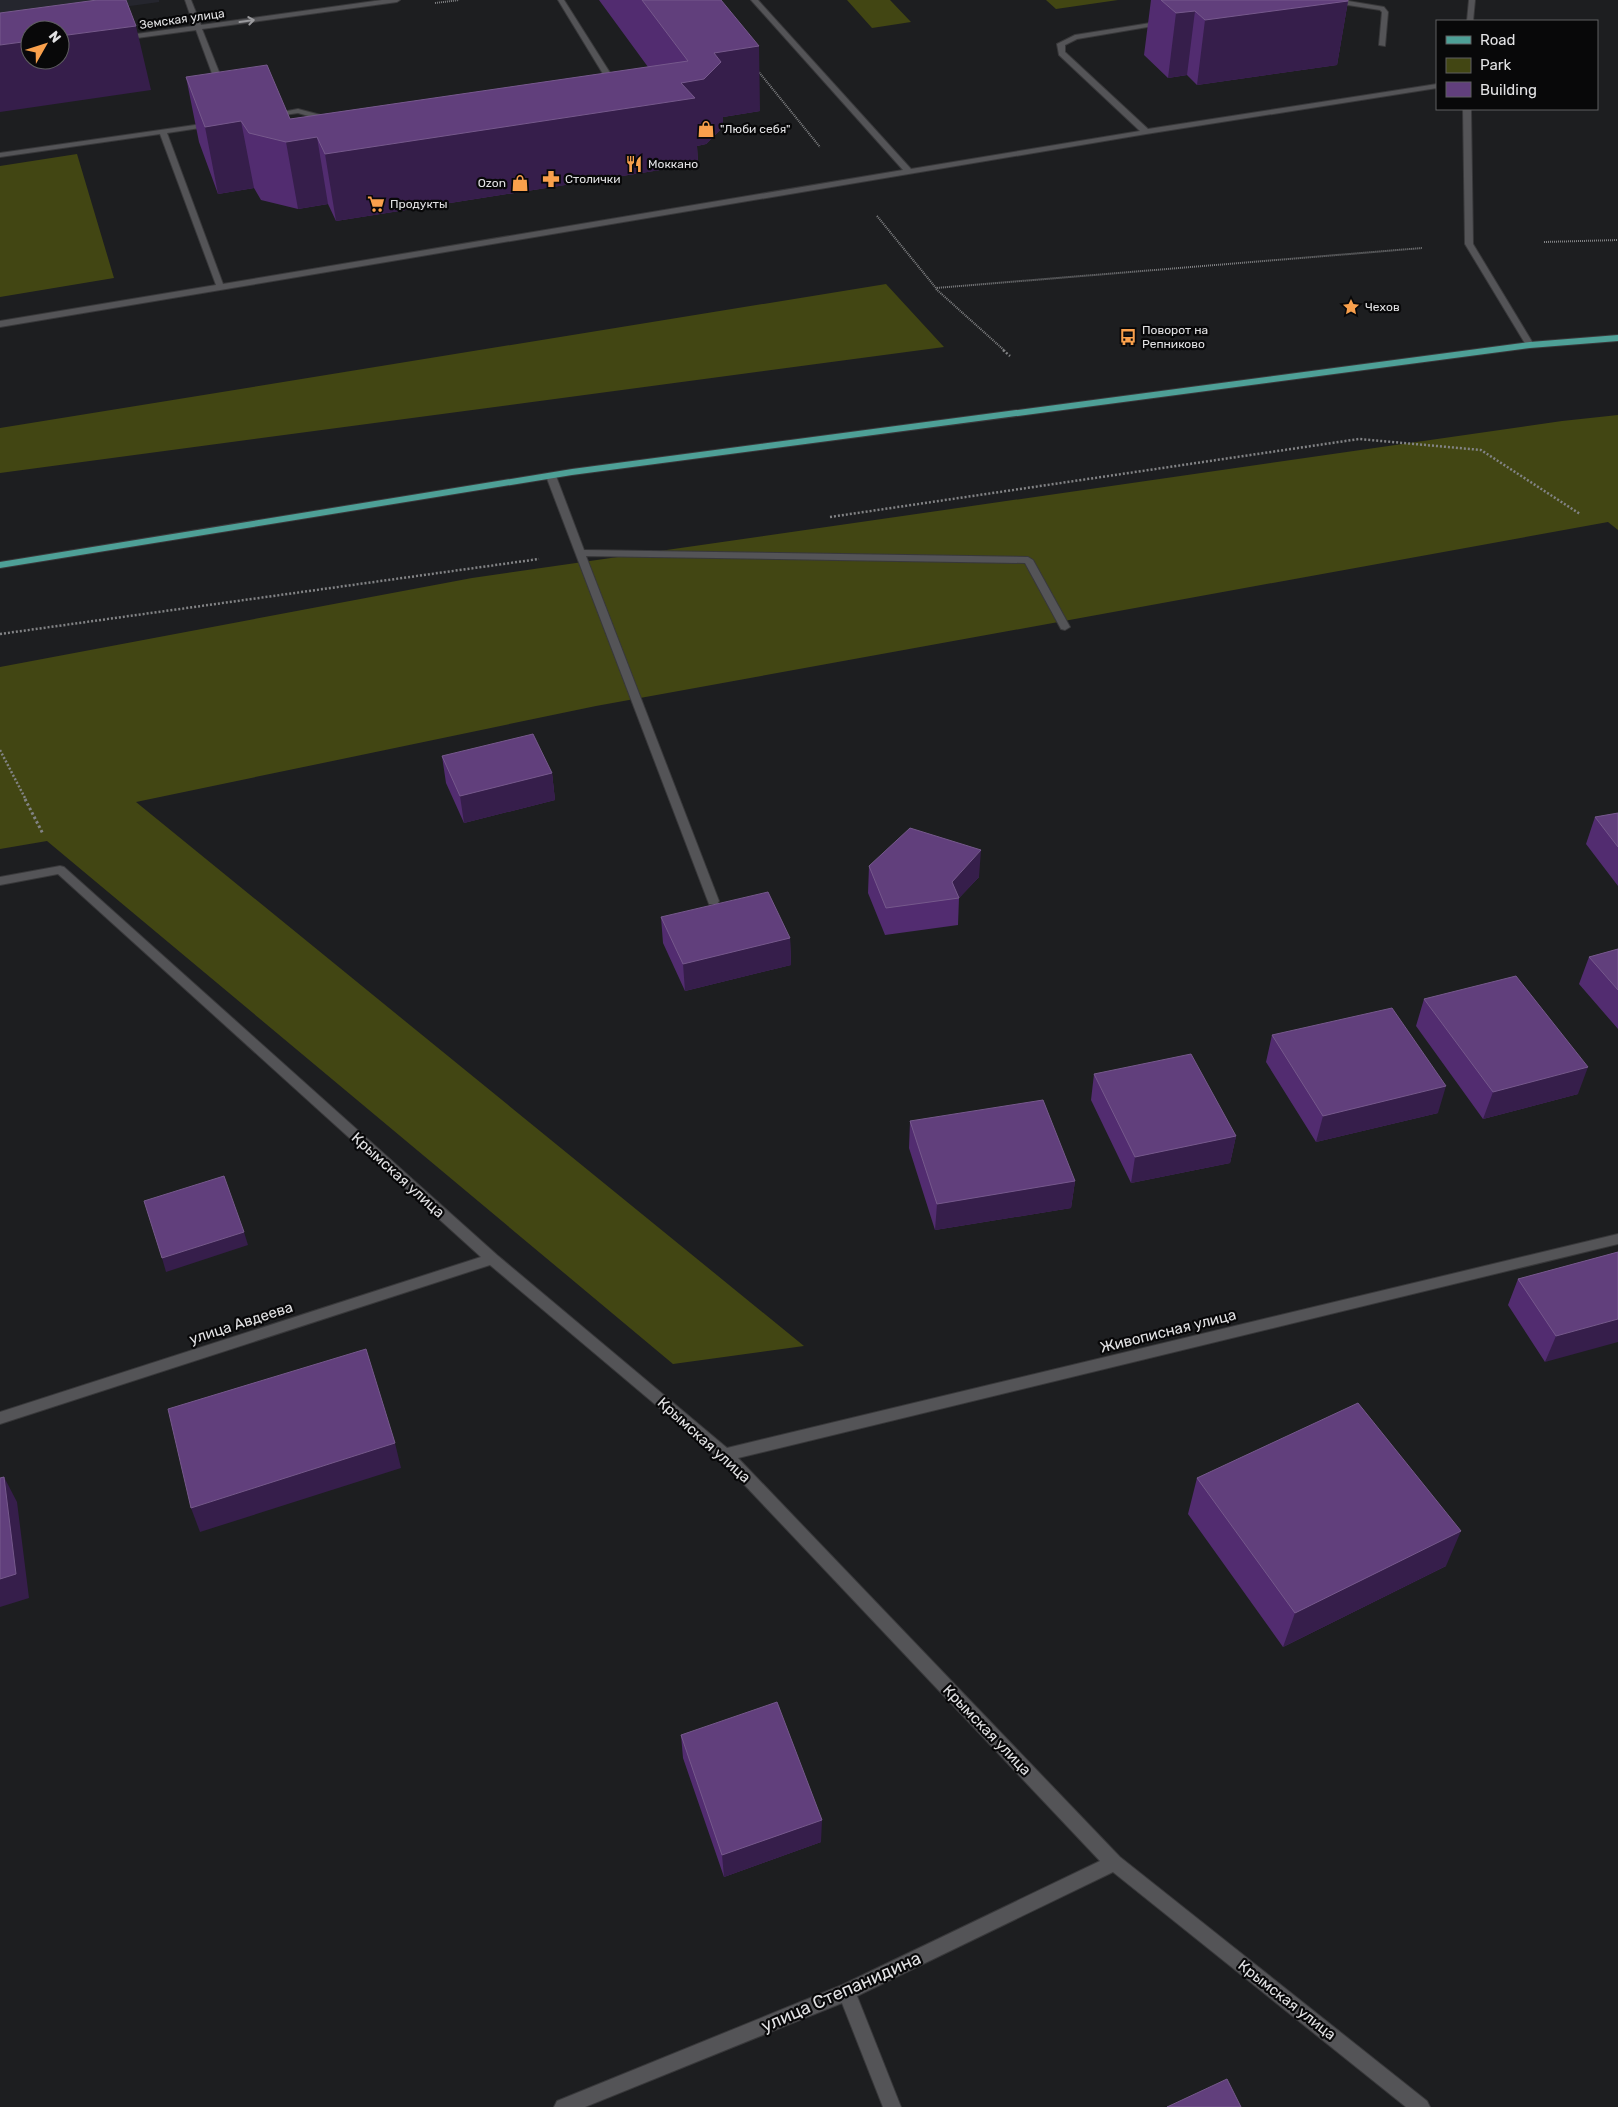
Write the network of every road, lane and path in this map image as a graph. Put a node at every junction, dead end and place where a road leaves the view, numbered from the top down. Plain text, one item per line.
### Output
1 (188, 0) edge
2 (397, 0) edge
3 (561, 0) edge
4 (754, 0) edge
5 (1472, 0) edge
6 (1328, 4) edge
7 (1470, 20) edge
8 (1173, 21) dead end
9 (198, 28) junction
10 (110, 40) edge
11 (1383, 45) dead end
12 (756, 67) dead end
13 (1436, 86) edge
14 (618, 92) edge
15 (224, 94) edge
16 (1467, 110) edge
17 (261, 117) edge
18 (225, 122) edge
19 (336, 122) edge
20 (163, 132) junction
21 (1146, 132) junction
22 (822, 150) dead end
23 (0, 155) edge
24 (908, 171) junction
25 (849, 181) junction
26 (1618, 240) edge
27 (1544, 242) dead end
28 (1422, 248) dead end
29 (220, 286) junction
30 (936, 288) junction
31 (0, 324) edge
32 (1618, 338) edge
33 (1530, 345) junction
34 (1010, 356) dead end
35 (551, 476) junction
36 (1580, 514) dead end
37 (827, 517) dead end
38 (580, 553) junction
39 (0, 565) edge
40 (1064, 627) dead end
41 (0, 634) edge
42 (0, 750) edge
43 (60, 870) junction
44 (0, 881) edge
45 (714, 900) dead end
46 (1618, 1239) edge
47 (492, 1259) junction
48 (0, 1418) edge
49 (725, 1455) junction
50 (1114, 1863) junction
51 (848, 1992) junction
52 (563, 2107) edge
53 (892, 2107) edge
54 (1421, 2107) edge

1 - 9 street
9 -> 2 street, Земская улица
3 - 14 street
4 - 24 street
5 - 7 street
6 - 11 street
8 - 21 street
9 - 10 street, Земская улица
9 - 15 street
12 - 22 path
13 - 21 street
16 - 33 street
17 - 19 street
18 - 20 street
20 - 23 street
20 - 29 street
21 - 24 street
24 - 25 street
25 - 29 street
25 - 30 path
26 - 27 path
28 - 30 path
29 - 31 street
30 - 34 path
32 - 33 main road
33 - 35 main road
35 - 38 street
35 - 39 main road
36 - 37 path
38 - 40 street
38 - 41 path
38 - 45 street
42 - 43 path
43 - 44 street
43 - 47 street, Крымская улица
46 - 49 street, Живописная улица
47 - 48 street, улица Авдеева
47 - 49 street, Крымская улица
49 - 50 street, Крымская улица
50 - 51 street, улица Степанидина
50 - 54 street, Крымская улица
51 - 52 street, улица Степанидина
51 - 53 street

